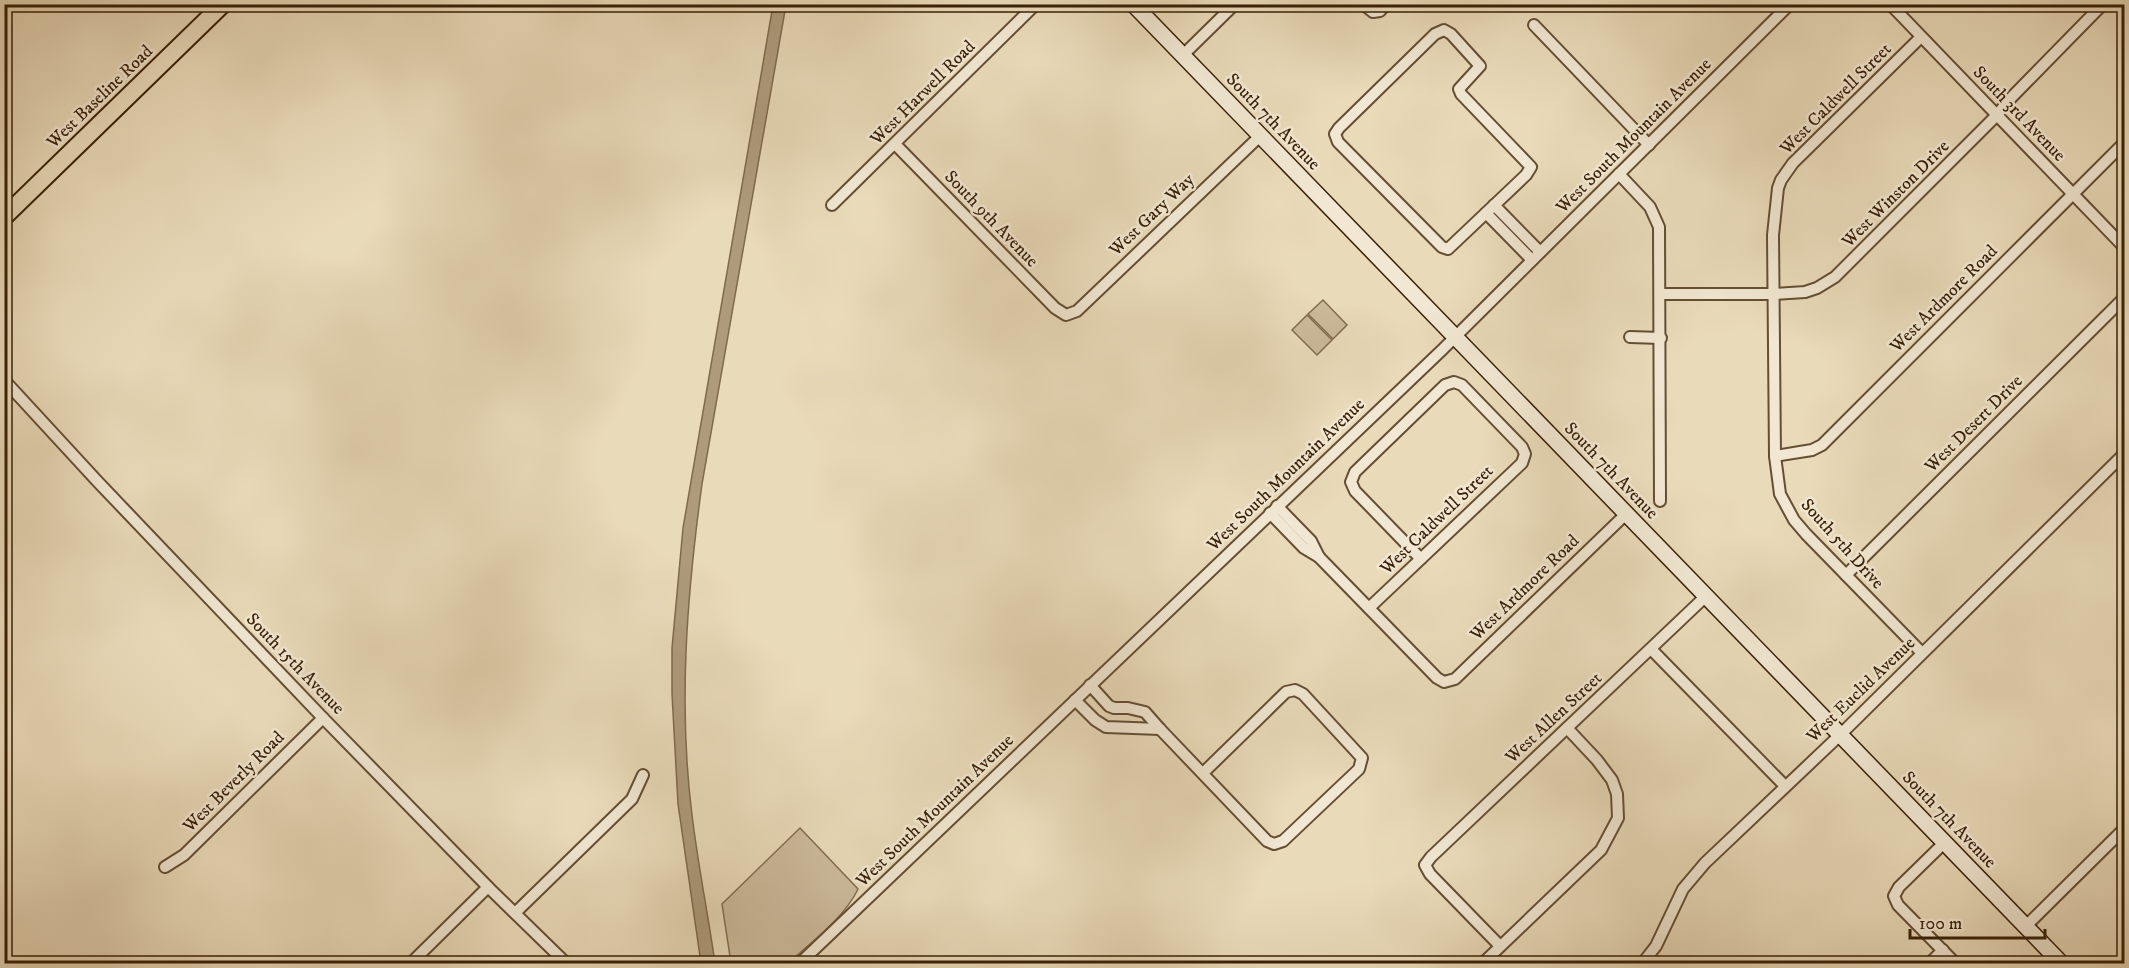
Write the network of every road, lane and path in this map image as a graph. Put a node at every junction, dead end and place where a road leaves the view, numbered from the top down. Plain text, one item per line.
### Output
1 (223, 4) edge
2 (1036, 4) edge
3 (1133, 4) edge
4 (1235, 4) edge
5 (1363, 4) edge
6 (1386, 4) edge
7 (1790, 4) edge
8 (1890, 4) edge
9 (2103, 4) edge
10 (1534, 25) dead end
11 (1921, 37) junction
12 (1182, 56) junction
13 (1997, 115) junction
14 (1260, 136) junction
15 (2124, 143) edge
16 (895, 144) junction
17 (1649, 145) junction
18 (1619, 174) junction
19 (2073, 194) junction
20 (832, 205) dead end
21 (1490, 209) junction
22 (4, 217) edge
23 (1512, 224) junction
24 (1504, 232) junction
25 (2124, 247) edge
26 (1536, 256) junction
27 (1661, 294) junction
28 (1774, 294) junction
29 (2124, 298) edge
30 (1066, 315) joint
31 (1630, 337) dead end
32 (1454, 338) junction
33 (1661, 338) junction
34 (4, 380) edge
35 (2124, 454) edge
36 (1775, 456) junction
37 (1660, 501) dead end
38 (1273, 509) junction
39 (1626, 514) junction
40 (1421, 559) junction
41 (1846, 574) junction
42 (1706, 596) junction
43 (1369, 608) junction
44 (1651, 649) junction
45 (1923, 653) junction
46 (1090, 685) junction
47 (1075, 700) junction
48 (1114, 708) junction
49 (323, 717) junction
50 (1110, 728) junction
51 (1567, 728) junction
52 (1160, 729) junction
53 (1840, 735) junction
54 (1203, 773) junction
55 (643, 775) dead end
56 (1785, 786) junction
57 (2124, 829) edge
58 (1944, 843) junction
59 (165, 867) dead end
60 (488, 887) junction
61 (515, 914) junction
62 (2025, 927) junction
63 (1500, 946) junction
64 (1943, 950) junction
65 (410, 963) edge
66 (567, 963) edge
67 (799, 963) edge
68 (1482, 963) edge
69 (1642, 963) edge
70 (1929, 963) edge
71 (1956, 963) edge
72 (2062, 963) edge

1 - 22 main road, West Baseline Road
2 - 16 street, West Harwell Road
3 - 12 street, South 7th Avenue
4 - 12 street
5 - 6 street
7 - 17 street, West South Mountain Avenue
8 - 11 street, South 3rd Avenue
9 - 13 street, West Winston Drive
10 - 17 street
11 - 13 street, South 3rd Avenue
11 - 28 street, West Caldwell Street
12 - 14 street, South 7th Avenue
13 - 19 street, South 3rd Avenue
13 - 28 street, West Winston Drive
14 - 30 street, West Gary Way
14 - 32 street, South 7th Avenue
15 - 19 street, West Ardmore Road
16 - 20 street, West Harwell Road
16 - 30 street, South 9th Avenue
17 - 18 street, West South Mountain Avenue
18 - 26 street, West South Mountain Avenue
18 - 27 street
19 - 25 street, South 3rd Avenue
19 - 36 street, West Ardmore Road
21 - 21 street
21 - 23 street
21 - 24 street
23 - 24 street
23 - 26 street
24 - 26 street
26 - 32 street, West South Mountain Avenue
27 - 28 street, West Winston Drive
27 - 33 street
28 - 36 street, South 5th Drive
29 - 41 street, West Desert Drive
31 - 33 street
32 - 38 street, West South Mountain Avenue
32 - 39 street, South 7th Avenue
33 - 37 street
34 - 49 street, South 15th Avenue
35 - 45 street, West Euclid Avenue
36 - 41 street, South 5th Drive
38 - 43 street
38 - 46 street, West South Mountain Avenue
39 - 42 street, South 7th Avenue
39 - 43 street, West Ardmore Road
40 - 40 street, West Caldwell Street
40 - 43 street, West Caldwell Street
41 - 45 street, South 5th Drive
42 - 44 street, West Allen Street
42 - 53 street, South 7th Avenue
44 - 51 street, West Allen Street
44 - 56 street
45 - 53 street, West Euclid Avenue
46 - 47 street, West South Mountain Avenue
46 - 48 street
47 - 50 street
47 - 67 street, West South Mountain Avenue
48 - 50 street
48 - 52 street
49 - 59 street, West Beverly Road
49 - 60 street, South 15th Avenue
50 - 52 street
51 - 63 street
51 - 63 street, West Allen Street
52 - 54 street
53 - 56 street, West Euclid Avenue
53 - 58 street, South 7th Avenue
54 - 54 street
55 - 61 street
56 - 69 street, West Euclid Avenue
57 - 62 street
58 - 62 street, South 7th Avenue
58 - 64 street
60 - 61 street, South 15th Avenue
60 - 65 street
61 - 66 street, South 15th Avenue
62 - 72 street, South 7th Avenue
63 - 68 street
64 - 70 street
64 - 71 street

